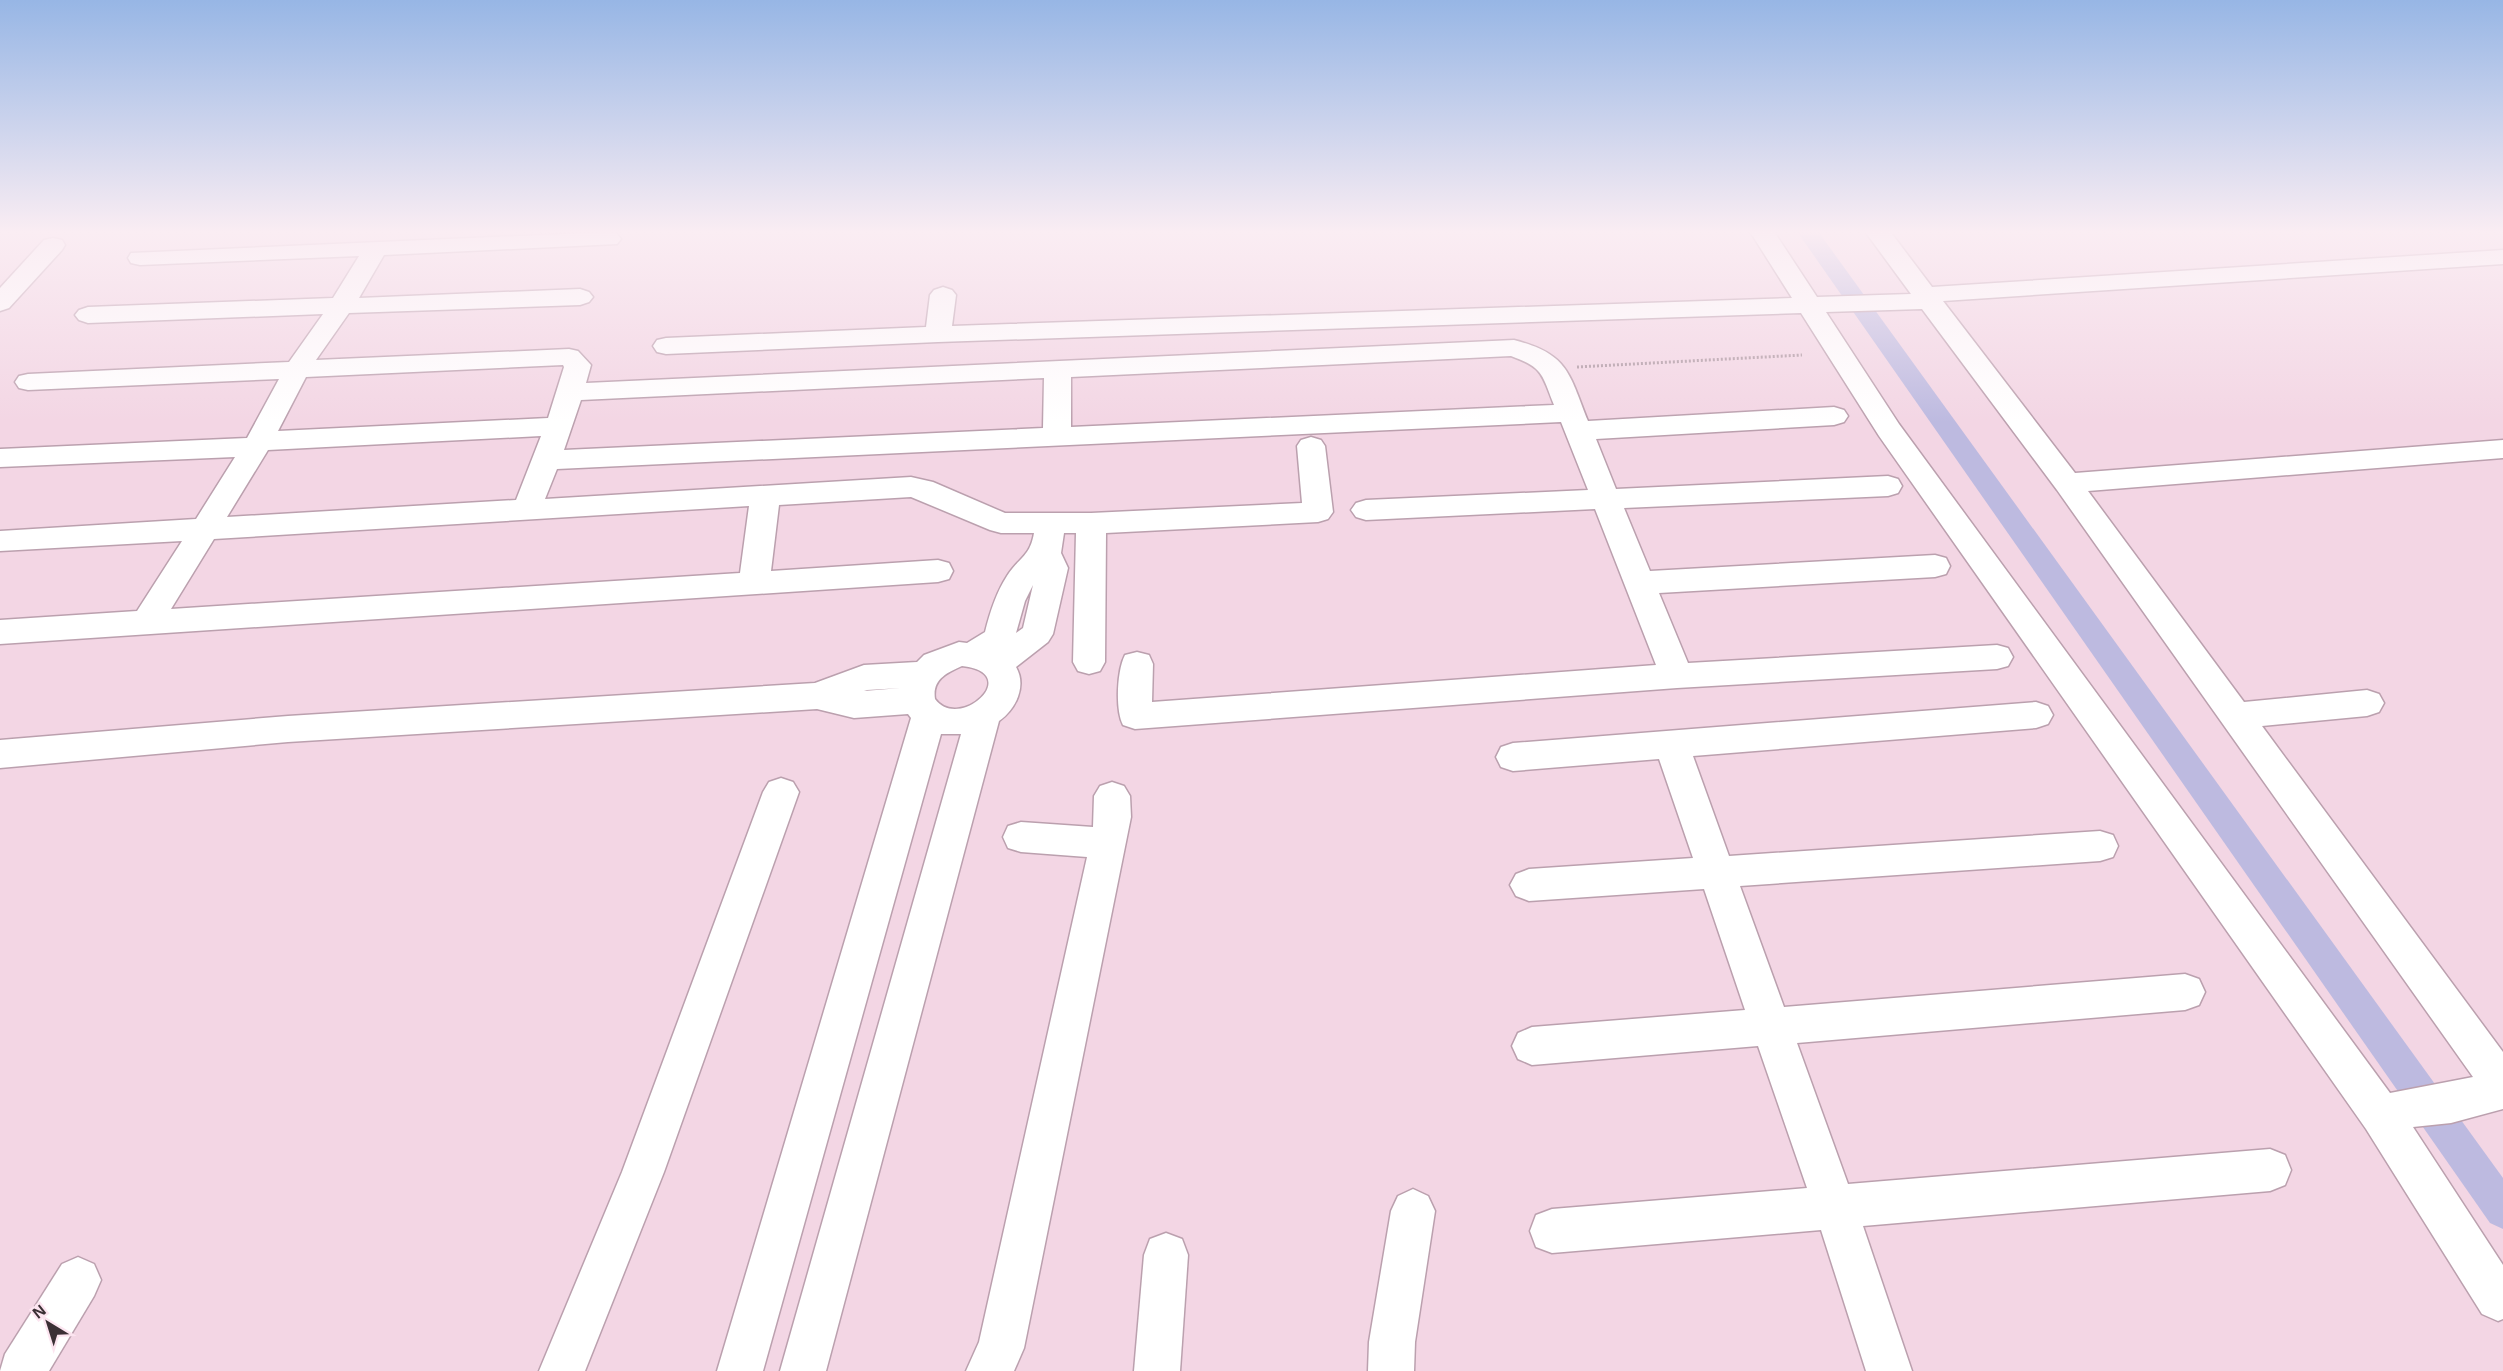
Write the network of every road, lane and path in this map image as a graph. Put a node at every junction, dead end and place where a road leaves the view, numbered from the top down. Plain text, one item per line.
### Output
1 (349, 294) edge
2 (1810, 294) edge
3 (1918, 294) edge
4 (1991, 294) edge
5 (943, 295) dead end
6 (580, 297) dead end
7 (1921, 299) junction
8 (342, 305) junction
9 (1818, 305) junction
10 (88, 315) dead end
11 (938, 334) junction
12 (666, 346) dead end
13 (1802, 354) dead end
14 (1553, 368) junction
15 (297, 369) junction
16 (1058, 369) junction
17 (28, 382) dead end
18 (571, 392) junction
19 (1834, 416) dead end
20 (1574, 422) junction
21 (560, 426) junction
22 (1057, 436) junction
23 (257, 444) junction
24 (1311, 446) dead end
25 (2503, 448) edge
26 (0, 458) edge
27 (547, 460) junction
28 (2067, 483) junction
29 (1888, 486) dead end
30 (765, 495) junction
31 (1605, 500) junction
32 (1366, 510) dead end
33 (526, 511) junction
34 (1091, 523) junction
35 (205, 529) junction
36 (1048, 538) junction
37 (0, 542) edge
38 (1935, 567) dead end
39 (938, 572) dead end
40 (754, 583) junction
41 (1639, 583) junction
42 (147, 622) junction
43 (0, 632) edge
44 (1997, 657) dead end
45 (986, 659) junction
46 (1089, 662) dead end
47 (1137, 664) dead end
48 (1677, 676) junction
49 (923, 696) junction
50 (2367, 703) dead end
51 (984, 714) junction
52 (2036, 716) dead end
53 (2235, 716) junction
54 (1671, 744) junction
55 (0, 754) edge
56 (1513, 757) dead end
57 (781, 792) dead end
58 (1112, 796) dead end
59 (1022, 837) dead end
60 (1108, 843) junction
61 (2100, 846) dead end
62 (1716, 872) junction
63 (1529, 885) dead end
64 (2185, 992) dead end
65 (1771, 1027) junction
66 (1532, 1046) dead end
67 (2503, 1088) edge
68 (2416, 1109) junction
69 (2270, 1170) dead end
70 (1835, 1207) junction
71 (1413, 1211) dead end
72 (1552, 1231) dead end
73 (1166, 1255) dead end
74 (78, 1280) dead end
75 (2498, 1298) dead end
76 (21, 1371) edge
77 (562, 1371) edge
78 (740, 1371) edge
79 (803, 1371) edge
80 (989, 1371) edge
81 (1158, 1371) edge
82 (1391, 1371) edge
83 (1889, 1371) edge

1 - 8 street
2 - 9 street
3 - 7 street
4 - 7 street
5 - 11 street
6 - 8 street
7 - 9 street
7 - 28 street
8 - 10 street
8 - 15 street
9 - 11 street
9 - 68 street
11 - 12 street
13 - 14 path
14 - 16 street
14 - 20 street
15 - 17 street
15 - 18 street
15 - 23 street
16 - 18 street
16 - 22 street
18 - 21 street
19 - 20 street
20 - 22 street
20 - 31 street
21 - 23 street
21 - 27 street
22 - 27 street
23 - 26 street
23 - 35 street
24 - 34 street
25 - 28 street
27 - 33 street
28 - 53 street
29 - 31 street
30 - 33 street
30 - 36 street
30 - 40 street
31 - 32 street
31 - 41 street
33 - 35 street
34 - 36 street
34 - 46 street
35 - 37 street
35 - 42 street
36 - 45 street
38 - 41 street
39 - 40 street
40 - 42 street
41 - 48 street
42 - 43 street
44 - 48 street
45 - 49 street
45 - 51 street
47 - 48 street
49 - 51 street
49 - 55 street
49 - 78 street
50 - 53 street
51 - 79 street
52 - 54 street
53 - 67 street
54 - 56 street
54 - 62 street
57 - 77 street
58 - 60 street
59 - 60 street
60 - 80 street
61 - 62 street
62 - 63 street
62 - 65 street
64 - 65 street
65 - 66 street
65 - 70 street
67 - 68 street
68 - 75 street
69 - 70 street
70 - 72 street
70 - 83 street
71 - 82 street
73 - 81 street
74 - 76 street

